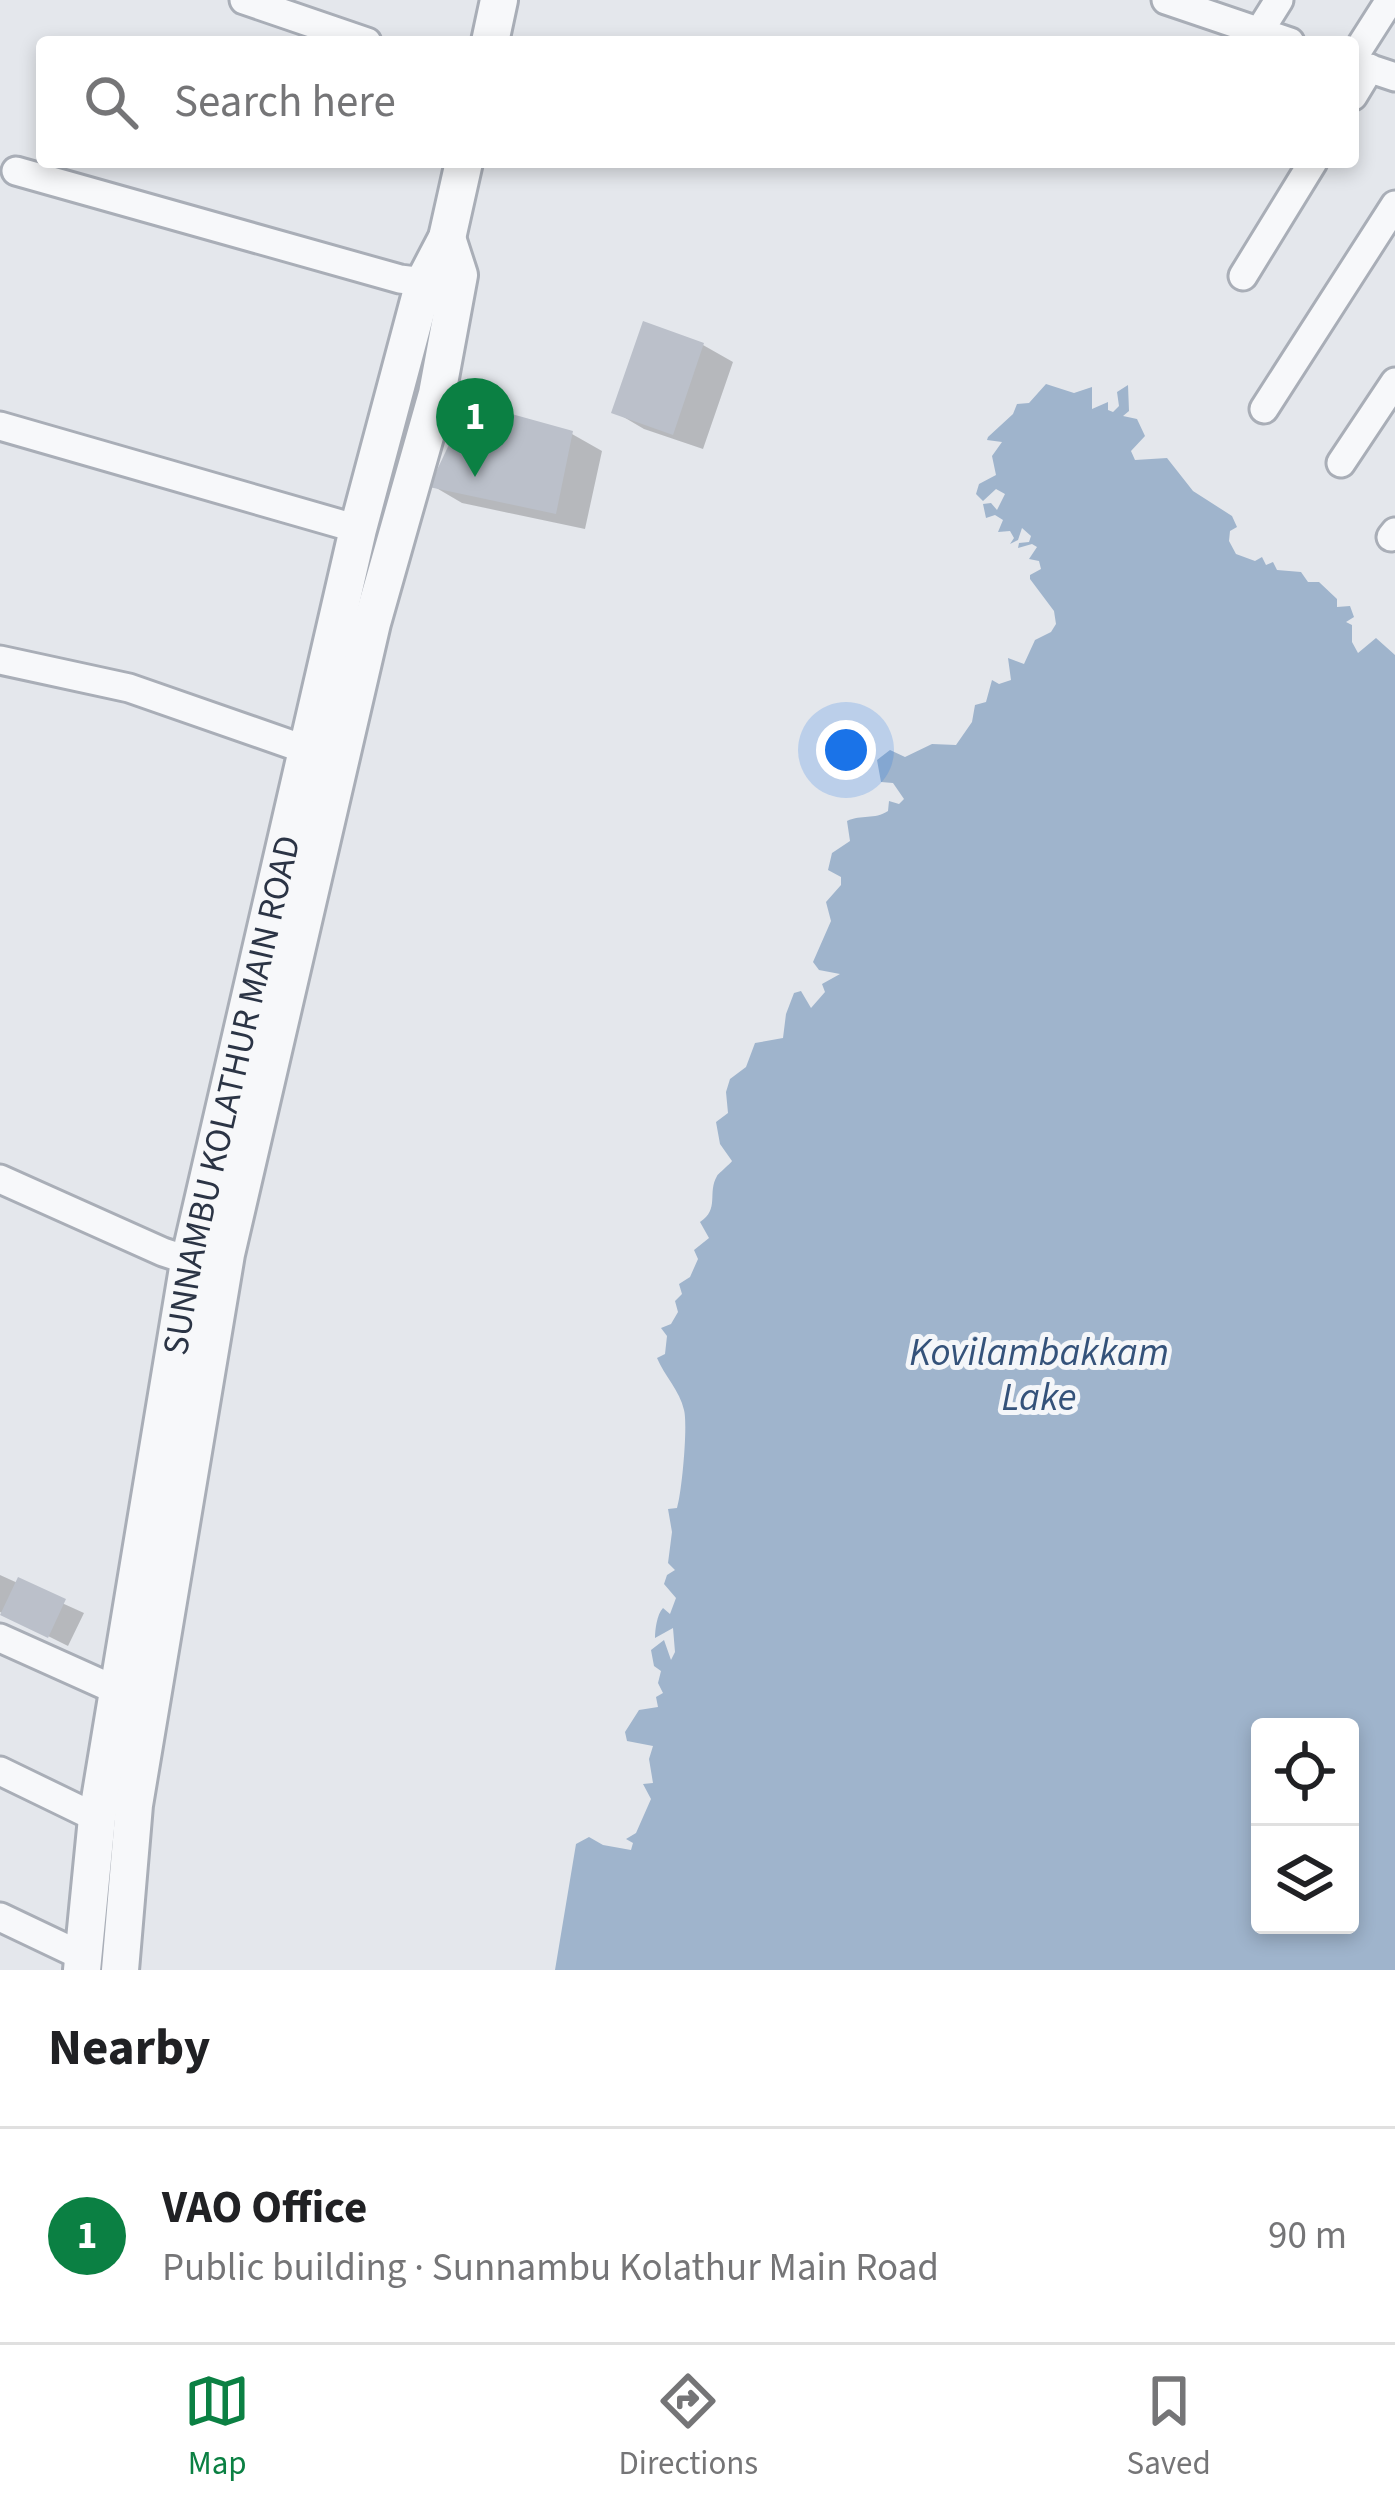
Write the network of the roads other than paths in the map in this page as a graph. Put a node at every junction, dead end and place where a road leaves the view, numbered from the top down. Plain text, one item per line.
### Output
1 (244, 0) edge
2 (500, 0) edge
3 (1166, 0) edge
4 (1279, 0) edge
5 (1390, 0) edge
6 (1259, 32) junction
7 (349, 36) edge
8 (491, 36) edge
9 (1271, 36) edge
10 (1368, 67) edge
11 (463, 168) edge
12 (1309, 168) edge
13 (16, 171) dead end
14 (1395, 206) edge
15 (448, 238) junction
16 (1243, 276) dead end
17 (424, 282) junction
18 (1395, 382) edge
19 (1264, 409) dead end
20 (0, 426) edge
21 (1341, 463) dead end
22 (358, 529) junction
23 (0, 660) edge
24 (304, 749) junction
25 (279, 938) junction
26 (0, 1179) edge
27 (206, 1266) junction
28 (0, 1638) edge
29 (118, 1691) junction
30 (0, 1771) edge
31 (97, 1818) junction
32 (0, 1917) edge
33 (82, 1963) edge
34 (120, 1970) edge

1 - 7 street
2 - 8 street
3 - 6 street
4 - 6 street
5 - 10 street
6 - 9 street
11 - 15 street, SUNNAMBU KOLATHUR MAIN ROAD
12 - 16 street
13 - 17 street
14 - 19 street
15 - 17 street, SUNNAMBU KOLATHUR MAIN ROAD
15 - 25 street, SUNNAMBU KOLATHUR MAIN ROAD
17 - 22 street, SUNNAMBU KOLATHUR MAIN ROAD
18 - 21 street
20 - 22 street
22 - 24 street, SUNNAMBU KOLATHUR MAIN ROAD
23 - 24 street
24 - 25 street, SUNNAMBU KOLATHUR MAIN ROAD
25 - 27 street, SUNNAMBU KOLATHUR MAIN ROAD
26 - 27 street
27 - 29 street, SUNNAMBU KOLATHUR MAIN ROAD
27 - 34 street, SUNNAMBU KOLATHUR MAIN ROAD
28 - 29 street
29 - 31 street, SUNNAMBU KOLATHUR MAIN ROAD
30 - 31 street
31 - 33 street, SUNNAMBU KOLATHUR MAIN ROAD
32 - 33 street

